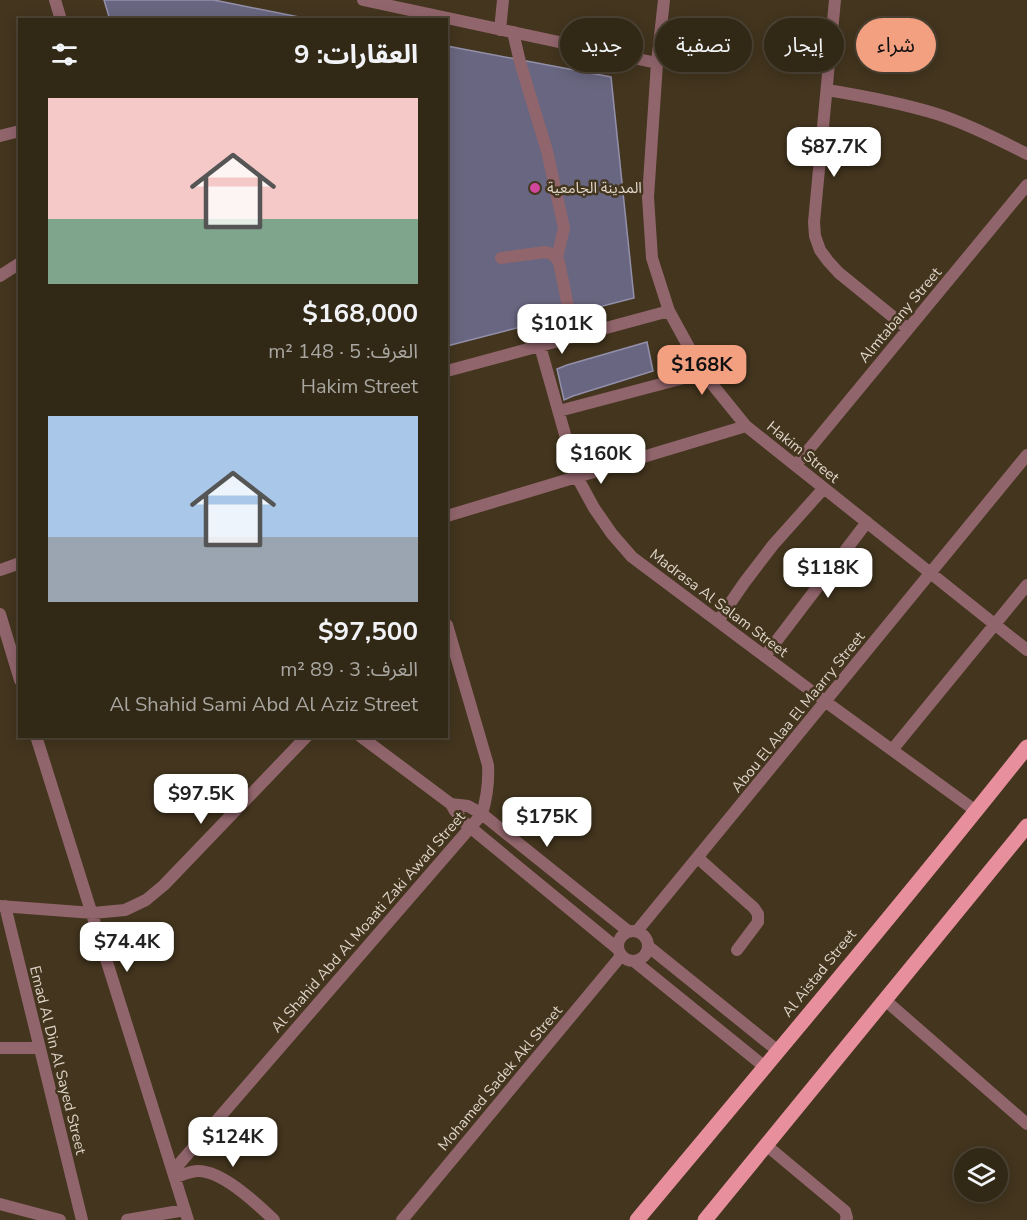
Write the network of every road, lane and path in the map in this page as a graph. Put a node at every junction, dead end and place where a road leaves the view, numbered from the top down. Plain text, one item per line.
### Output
1 (55, 0) edge
2 (363, 0) edge
3 (503, 0) edge
4 (664, 0) edge
5 (835, 0) edge
6 (60, 18) edge
7 (445, 18) edge
8 (662, 18) edge
9 (448, 19) edge
10 (500, 30) junction
11 (513, 32) junction
12 (655, 63) edge
13 (656, 72) edge
14 (827, 90) junction
15 (18, 132) edge
16 (0, 136) edge
17 (1027, 154) edge
18 (1027, 185) edge
19 (501, 258) dead end
20 (557, 258) junction
21 (18, 264) edge
22 (0, 276) edge
23 (669, 311) junction
24 (908, 329) junction
25 (574, 336) junction
26 (540, 346) junction
27 (448, 371) edge
28 (703, 374) junction
29 (558, 411) junction
30 (746, 426) junction
31 (1027, 455) edge
32 (796, 465) junction
33 (577, 477) junction
34 (824, 488) junction
35 (448, 516) edge
36 (867, 522) junction
37 (18, 564) edge
38 (0, 570) edge
39 (931, 573) junction
40 (1027, 585) edge
41 (0, 614) edge
42 (718, 621) junction
43 (995, 624) junction
44 (448, 628) edge
45 (1027, 650) edge
46 (765, 656) junction
47 (18, 673) edge
48 (826, 702) junction
49 (37, 738) edge
50 (305, 738) edge
51 (363, 738) edge
52 (1027, 747) edge
53 (892, 750) junction
54 (452, 804) junction
55 (976, 811) junction
56 (482, 814) junction
57 (1027, 826) edge
58 (471, 828) junction
59 (698, 858) junction
60 (2, 906) edge
61 (93, 913) junction
62 (633, 931) junction
63 (649, 947) junction
64 (737, 950) dead end
65 (620, 952) junction
66 (634, 961) junction
67 (885, 1000) junction
68 (0, 1048) edge
69 (39, 1048) junction
70 (778, 1051) junction
71 (765, 1067) junction
72 (1027, 1124) edge
73 (766, 1145) junction
74 (174, 1174) junction
75 (0, 1204) edge
76 (187, 1215) edge
77 (59, 1220) edge
78 (82, 1220) edge
79 (127, 1220) edge
80 (274, 1220) edge
81 (402, 1220) edge
82 (637, 1220) edge
83 (705, 1220) edge
84 (846, 1220) edge

1 - 6 street
2 - 7 street
3 - 10 street
4 - 8 street, Hakim Street
5 - 14 street
9 - 10 street
10 - 11 street
11 - 12 street
11 - 20 street
13 - 23 street, Hakim Street
14 - 17 street
14 - 24 street
15 - 16 street
18 - 24 street, Almtabany Street
19 - 20 street
20 - 25 street
21 - 22 street
23 - 25 street
23 - 28 street, Hakim Street
24 - 32 street, Almtabany Street
25 - 26 street
26 - 27 street
26 - 29 street, Madrasa Al Salam Street
28 - 29 street
28 - 30 street, Hakim Street
29 - 33 street, Madrasa Al Salam Street
30 - 32 street, Hakim Street
30 - 33 street
31 - 39 street, Abou El Alaa El Maarry Street
32 - 34 street, Hakim Street
33 - 35 street
33 - 42 street, Madrasa Al Salam Street
34 - 36 street, Hakim Street
34 - 42 street
36 - 39 street, Hakim Street
36 - 46 street
37 - 38 street
39 - 43 street, Hakim Street
39 - 48 street, Abou El Alaa El Maarry Street
40 - 43 street
41 - 47 street
42 - 46 street, Madrasa Al Salam Street
43 - 45 street, Hakim Street
43 - 53 street
44 - 56 street, Al Shahid Abd Al Moaati Zaki Awad Street
46 - 48 street, Madrasa Al Salam Street
48 - 53 street, Madrasa Al Salam Street
48 - 59 street, Abou El Alaa El Maarry Street
49 - 61 street
50 - 61 street
51 - 54 street
52 - 55 main road, Al Aistad Street
53 - 55 street, Madrasa Al Salam Street
54 - 56 street
54 - 58 street
55 - 70 main road, Al Aistad Street
56 - 58 street, Al Shahid Abd Al Moaati Zaki Awad Street
56 - 62 street
57 - 67 main road
58 - 65 street
58 - 74 street, Al Shahid Abd Al Moaati Zaki Awad Street
59 - 62 street, Abou El Alaa El Maarry Street
59 - 64 street
60 - 61 street
60 - 69 street, Emad Al Din Al Sayed Street
61 - 74 street
62 - 63 street
62 - 65 street
63 - 66 street
63 - 70 street
65 - 66 street
65 - 81 street, Mohamed Sadek Akl Street
66 - 71 street
67 - 72 street
67 - 73 main road
68 - 69 street
69 - 78 street, Emad Al Din Al Sayed Street
70 - 71 main road, Al Aistad Street
71 - 82 main road, Al Aistad Street
73 - 83 main road
73 - 84 street
74 - 76 street
74 - 80 street
75 - 77 street
76 - 79 street

